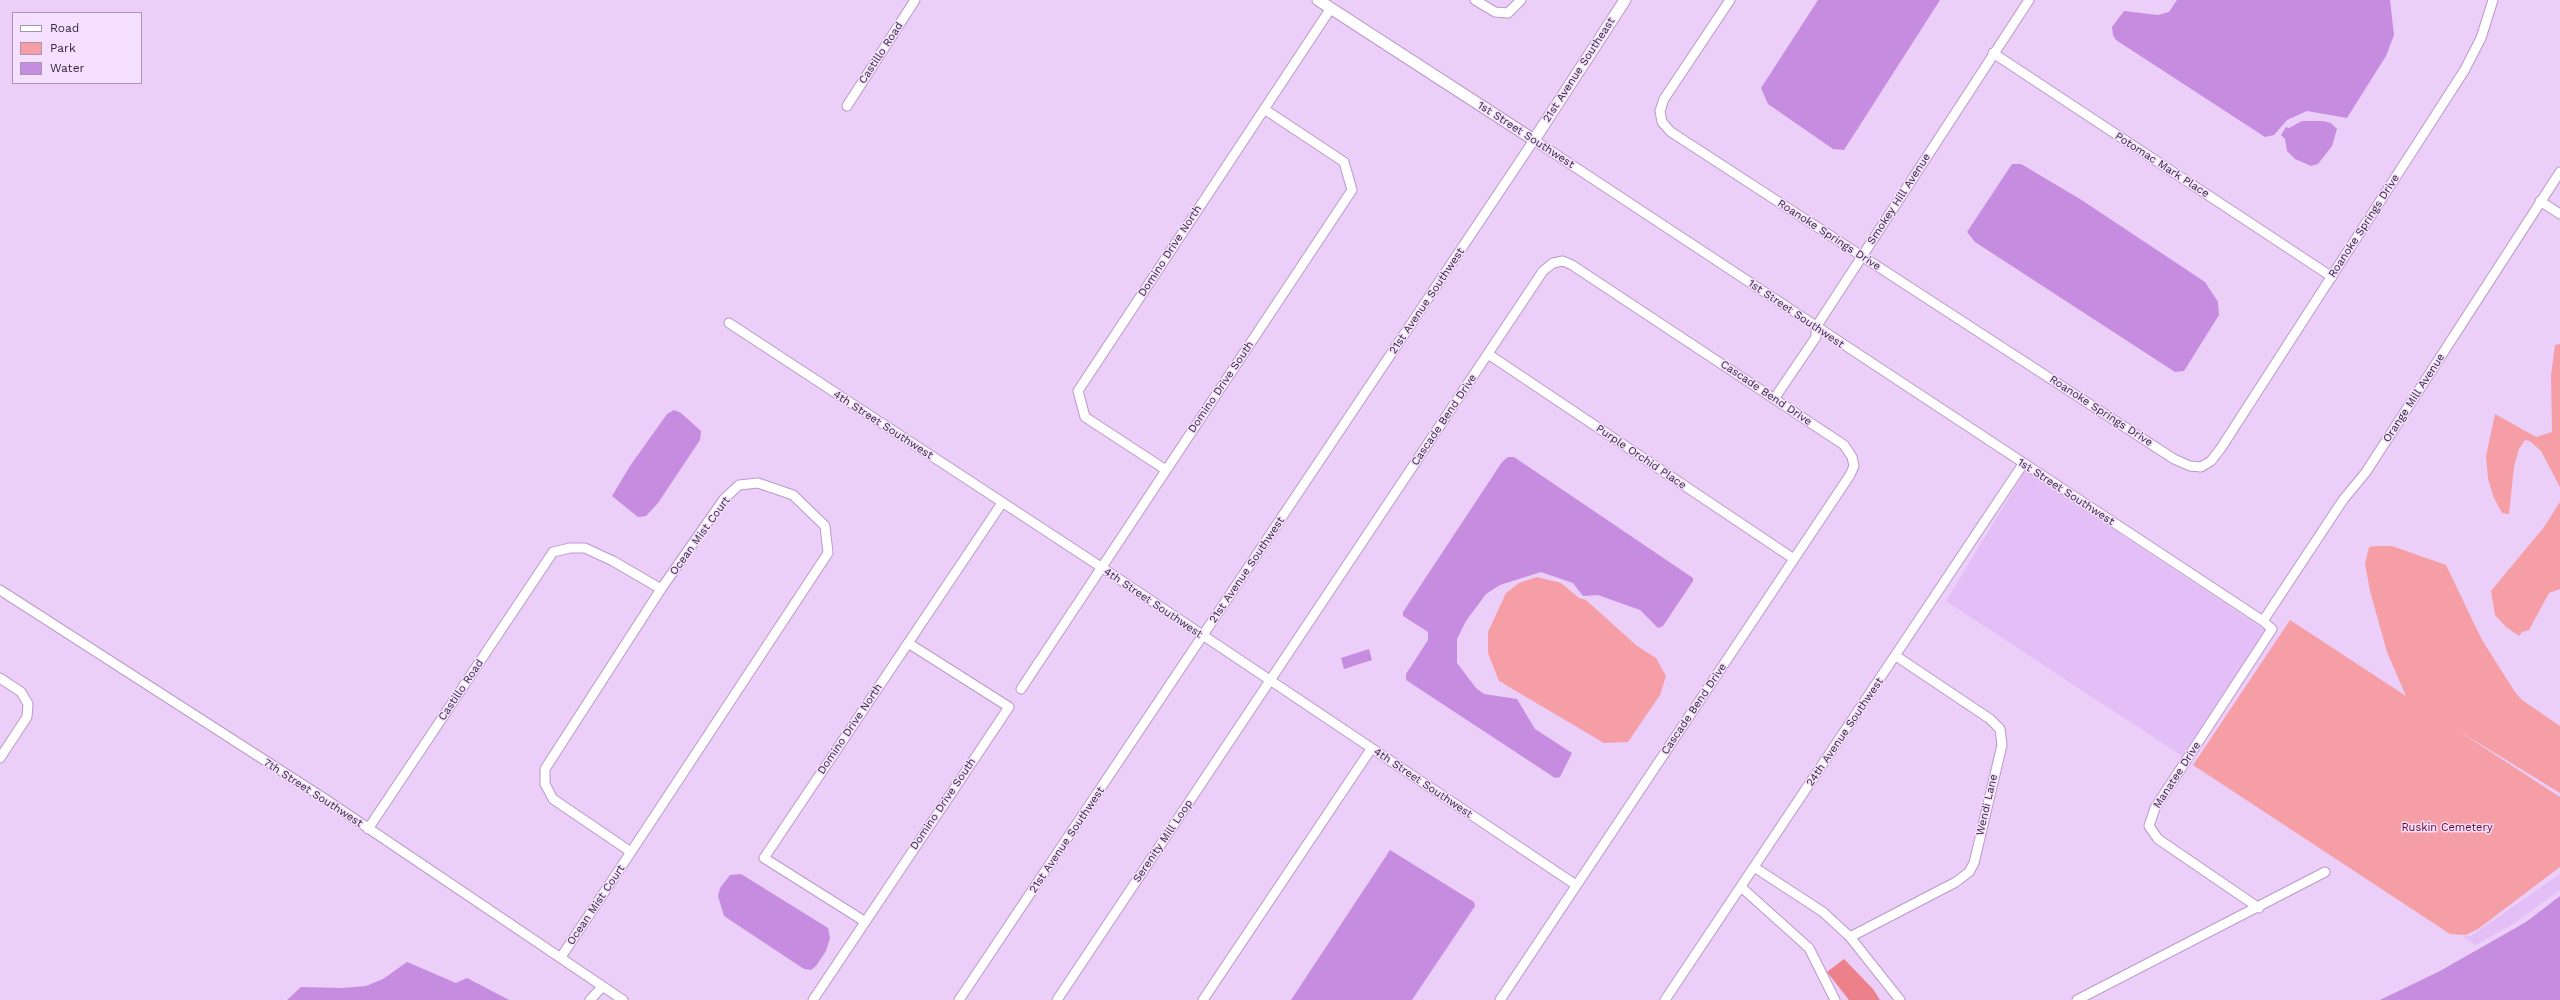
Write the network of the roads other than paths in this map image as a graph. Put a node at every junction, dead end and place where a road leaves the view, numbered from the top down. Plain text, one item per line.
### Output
1 (915, 0) edge
2 (1318, 0) edge
3 (1475, 0) edge
4 (1521, 0) edge
5 (1625, 0) edge
6 (1730, 0) edge
7 (2028, 0) edge
8 (2493, 0) edge
9 (1330, 8) junction
10 (1993, 54) junction
11 (847, 106) dead end
12 (1264, 109) junction
13 (1534, 140) junction
14 (2560, 172) edge
15 (2540, 202) junction
16 (2560, 214) edge
17 (1863, 256) junction
18 (2332, 277) junction
19 (729, 323) dead end
20 (1816, 327) junction
21 (1488, 354) junction
22 (1774, 399) junction
23 (2024, 464) junction
24 (1166, 470) junction
25 (1002, 503) junction
26 (1794, 558) junction
27 (1101, 567) junction
28 (661, 589) junction
29 (0, 590) edge
30 (2263, 621) junction
31 (2272, 630) joint
32 (1203, 637) junction
33 (908, 643) junction
34 (1896, 656) junction
35 (0, 678) edge
36 (1270, 682) junction
37 (1021, 689) dead end
38 (1371, 749) junction
39 (0, 758) edge
40 (368, 829) junction
41 (631, 852) junction
42 (1754, 867) junction
43 (2325, 872) dead end
44 (1576, 885) junction
45 (1741, 887) junction
46 (2259, 908) junction
47 (864, 921) junction
48 (1850, 937) junction
49 (561, 957) junction
50 (602, 986) junction
51 (590, 1000) edge
52 (623, 1000) edge
53 (813, 1000) edge
54 (959, 1000) edge
55 (1057, 1000) edge
56 (1203, 1000) edge
57 (1500, 1000) edge
58 (1665, 1000) edge
59 (1835, 1000) edge
60 (1900, 1000) edge
61 (2077, 1000) edge

1 - 11 street, Castillo Road
2 - 9 street, 1st Street Southwest
3 - 4 street
5 - 13 street, 21st Avenue Southeast
6 - 17 street, Roanoke Springs Drive
7 - 10 street, Smokey Hill Avenue
8 - 18 street, Roanoke Springs Drive
9 - 12 street, Domino Drive North
9 - 13 street, 1st Street Southwest
10 - 17 street, Smokey Hill Avenue
10 - 18 street, Potomac Mark Place
12 - 24 street, Domino Drive South
12 - 24 street, Domino Drive North
13 - 20 street, 1st Street Southwest
13 - 32 street, 21st Avenue Southwest
14 - 15 street, Orange Mill Avenue
15 - 16 street
15 - 30 street, Orange Mill Avenue
17 - 18 street, Roanoke Springs Drive
17 - 20 street, Smokey Hill Avenue
19 - 25 street, 4th Street Southwest
20 - 22 street, Smokey Hill Avenue
20 - 23 street, 1st Street Southwest
21 - 22 street, Cascade Bend Drive
21 - 26 street, Purple Orchid Place
21 - 36 street, Cascade Bend Drive
22 - 26 street, Cascade Bend Drive
23 - 30 street, 1st Street Southwest
23 - 34 street, 24th Avenue Southwest
24 - 27 street, Domino Drive South
25 - 27 street, 4th Street Southwest
25 - 33 street, Domino Drive North
26 - 44 street, Cascade Bend Drive
27 - 32 street, 4th Street Southwest
27 - 37 street, Domino Drive South
28 - 40 street, Castillo Road
28 - 41 street, Ocean Mist Court
28 - 41 street, Ocean Mist Court
29 - 40 street, 7th Street Southwest
30 - 31 street, 1st Street Southwest
31 - 46 street, Manatee Drive
32 - 36 street, 4th Street Southwest
32 - 54 street, 21st Avenue Southwest
33 - 47 street, Domino Drive North
33 - 47 street, Domino Drive South
34 - 42 street, 24th Avenue Southwest
34 - 48 street, Wendi Lane
35 - 39 street
36 - 38 street, 4th Street Southwest
36 - 55 street, Serenity Mill Loop
38 - 44 street, 4th Street Southwest
38 - 56 street
40 - 49 street, 7th Street Southwest
41 - 49 street, Ocean Mist Court
42 - 45 street, 24th Avenue Southwest
42 - 48 street
43 - 46 street
44 - 57 street, Cascade Bend Drive
45 - 58 street, 24th Avenue Southwest
45 - 59 street
46 - 61 street
47 - 53 street, Domino Drive South
48 - 60 street
49 - 50 street, 7th Street Southwest
50 - 51 street
50 - 52 street, 7th Street Southwest

